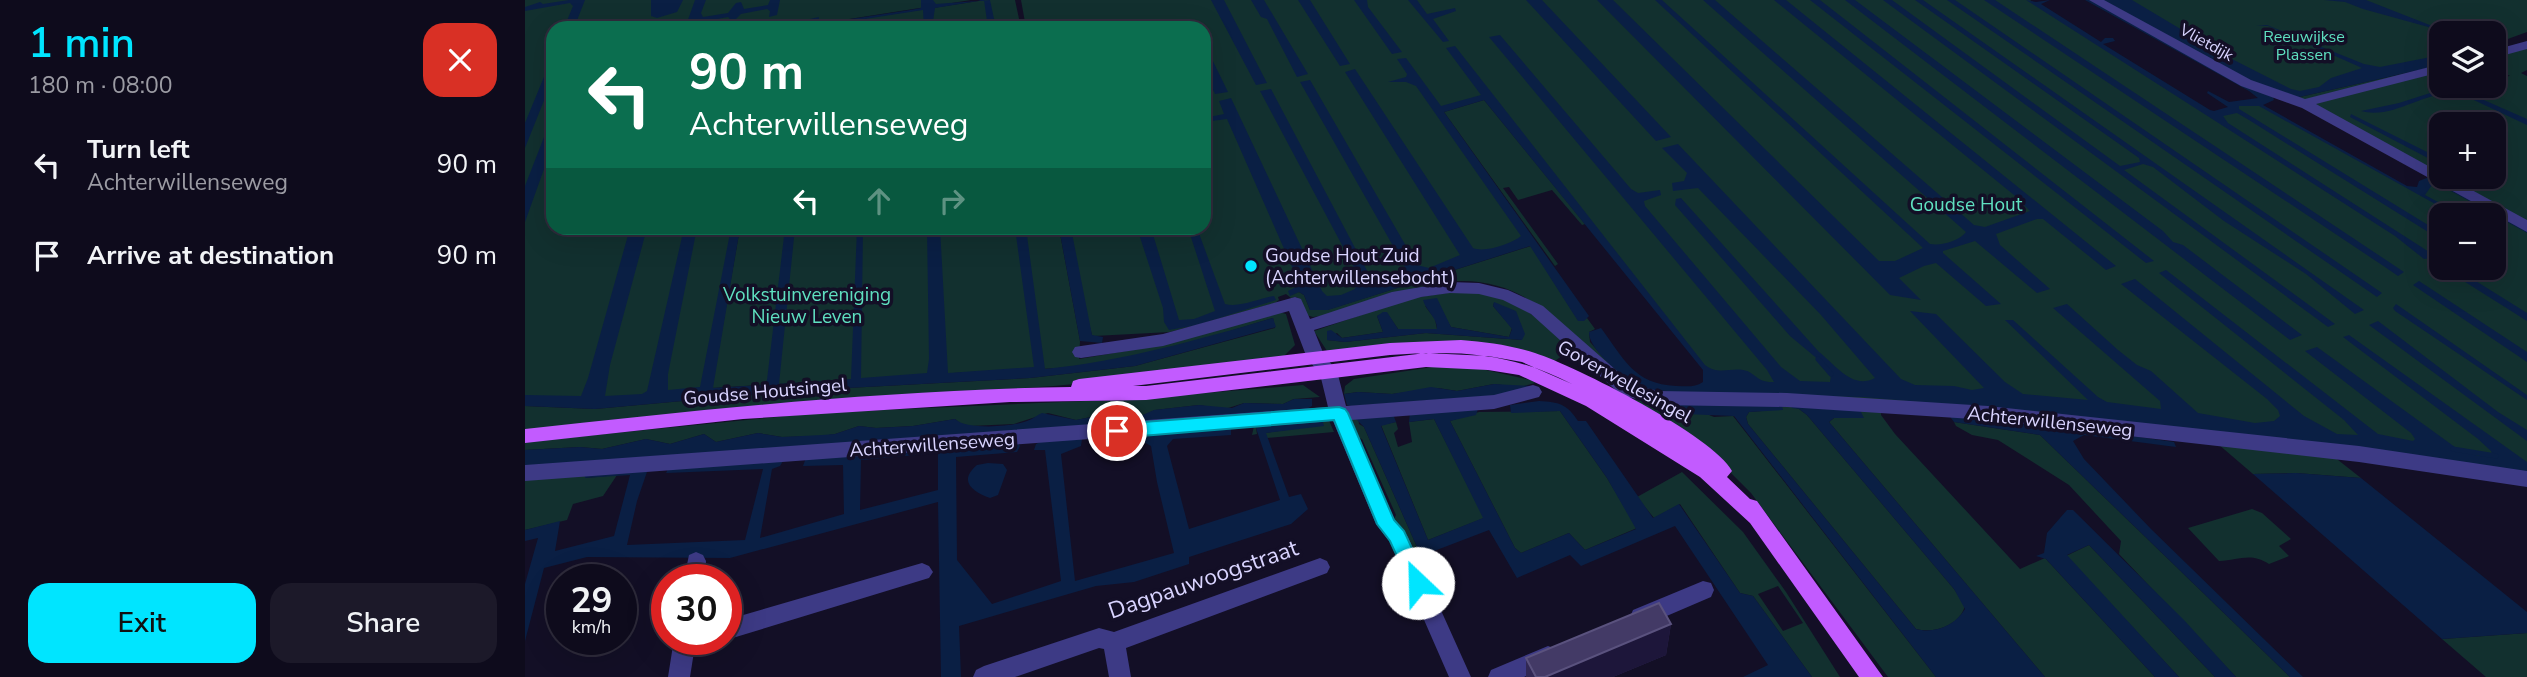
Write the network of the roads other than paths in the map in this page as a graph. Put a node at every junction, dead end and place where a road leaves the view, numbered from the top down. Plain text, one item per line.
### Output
1 (2095, 0) edge
2 (2527, 45) edge
3 (2506, 51) edge
4 (2429, 71) edge
5 (2307, 105) junction
6 (2527, 227) edge
7 (1305, 327) junction
8 (1081, 352) dead end
9 (1322, 365) junction
10 (1533, 392) dead end
11 (1339, 413) junction
12 (525, 436) edge
13 (525, 473) edge
14 (2527, 479) edge
15 (1320, 567) dead end
16 (922, 572) dead end
17 (1703, 590) dead end
18 (1622, 625) edge
19 (742, 626) edge
20 (1114, 642) junction
21 (1572, 646) edge
22 (685, 655) edge
23 (679, 677) edge
24 (984, 677) edge
25 (1121, 677) edge
26 (1460, 677) edge
27 (1499, 677) edge
28 (1872, 677) edge

1 - 5 street, Vlietdijk
2 - 3 street
4 - 5 street
5 - 6 street, Vlietdijk
7 - 8 street
7 - 9 street
7 - 14 street, Achterwillenseweg
9 - 11 street
9 - 12 main road, Goudse Houtsingel
9 - 28 main road, Goverwellesingel
10 - 11 street, Achterwillenseweg
11 - 13 street, Achterwillenseweg
11 - 26 street
15 - 20 street, Dagpauwoogstraat
16 - 19 street
17 - 18 street
20 - 24 street, Dagpauwoogstraat
20 - 25 street
21 - 27 street
22 - 23 street

